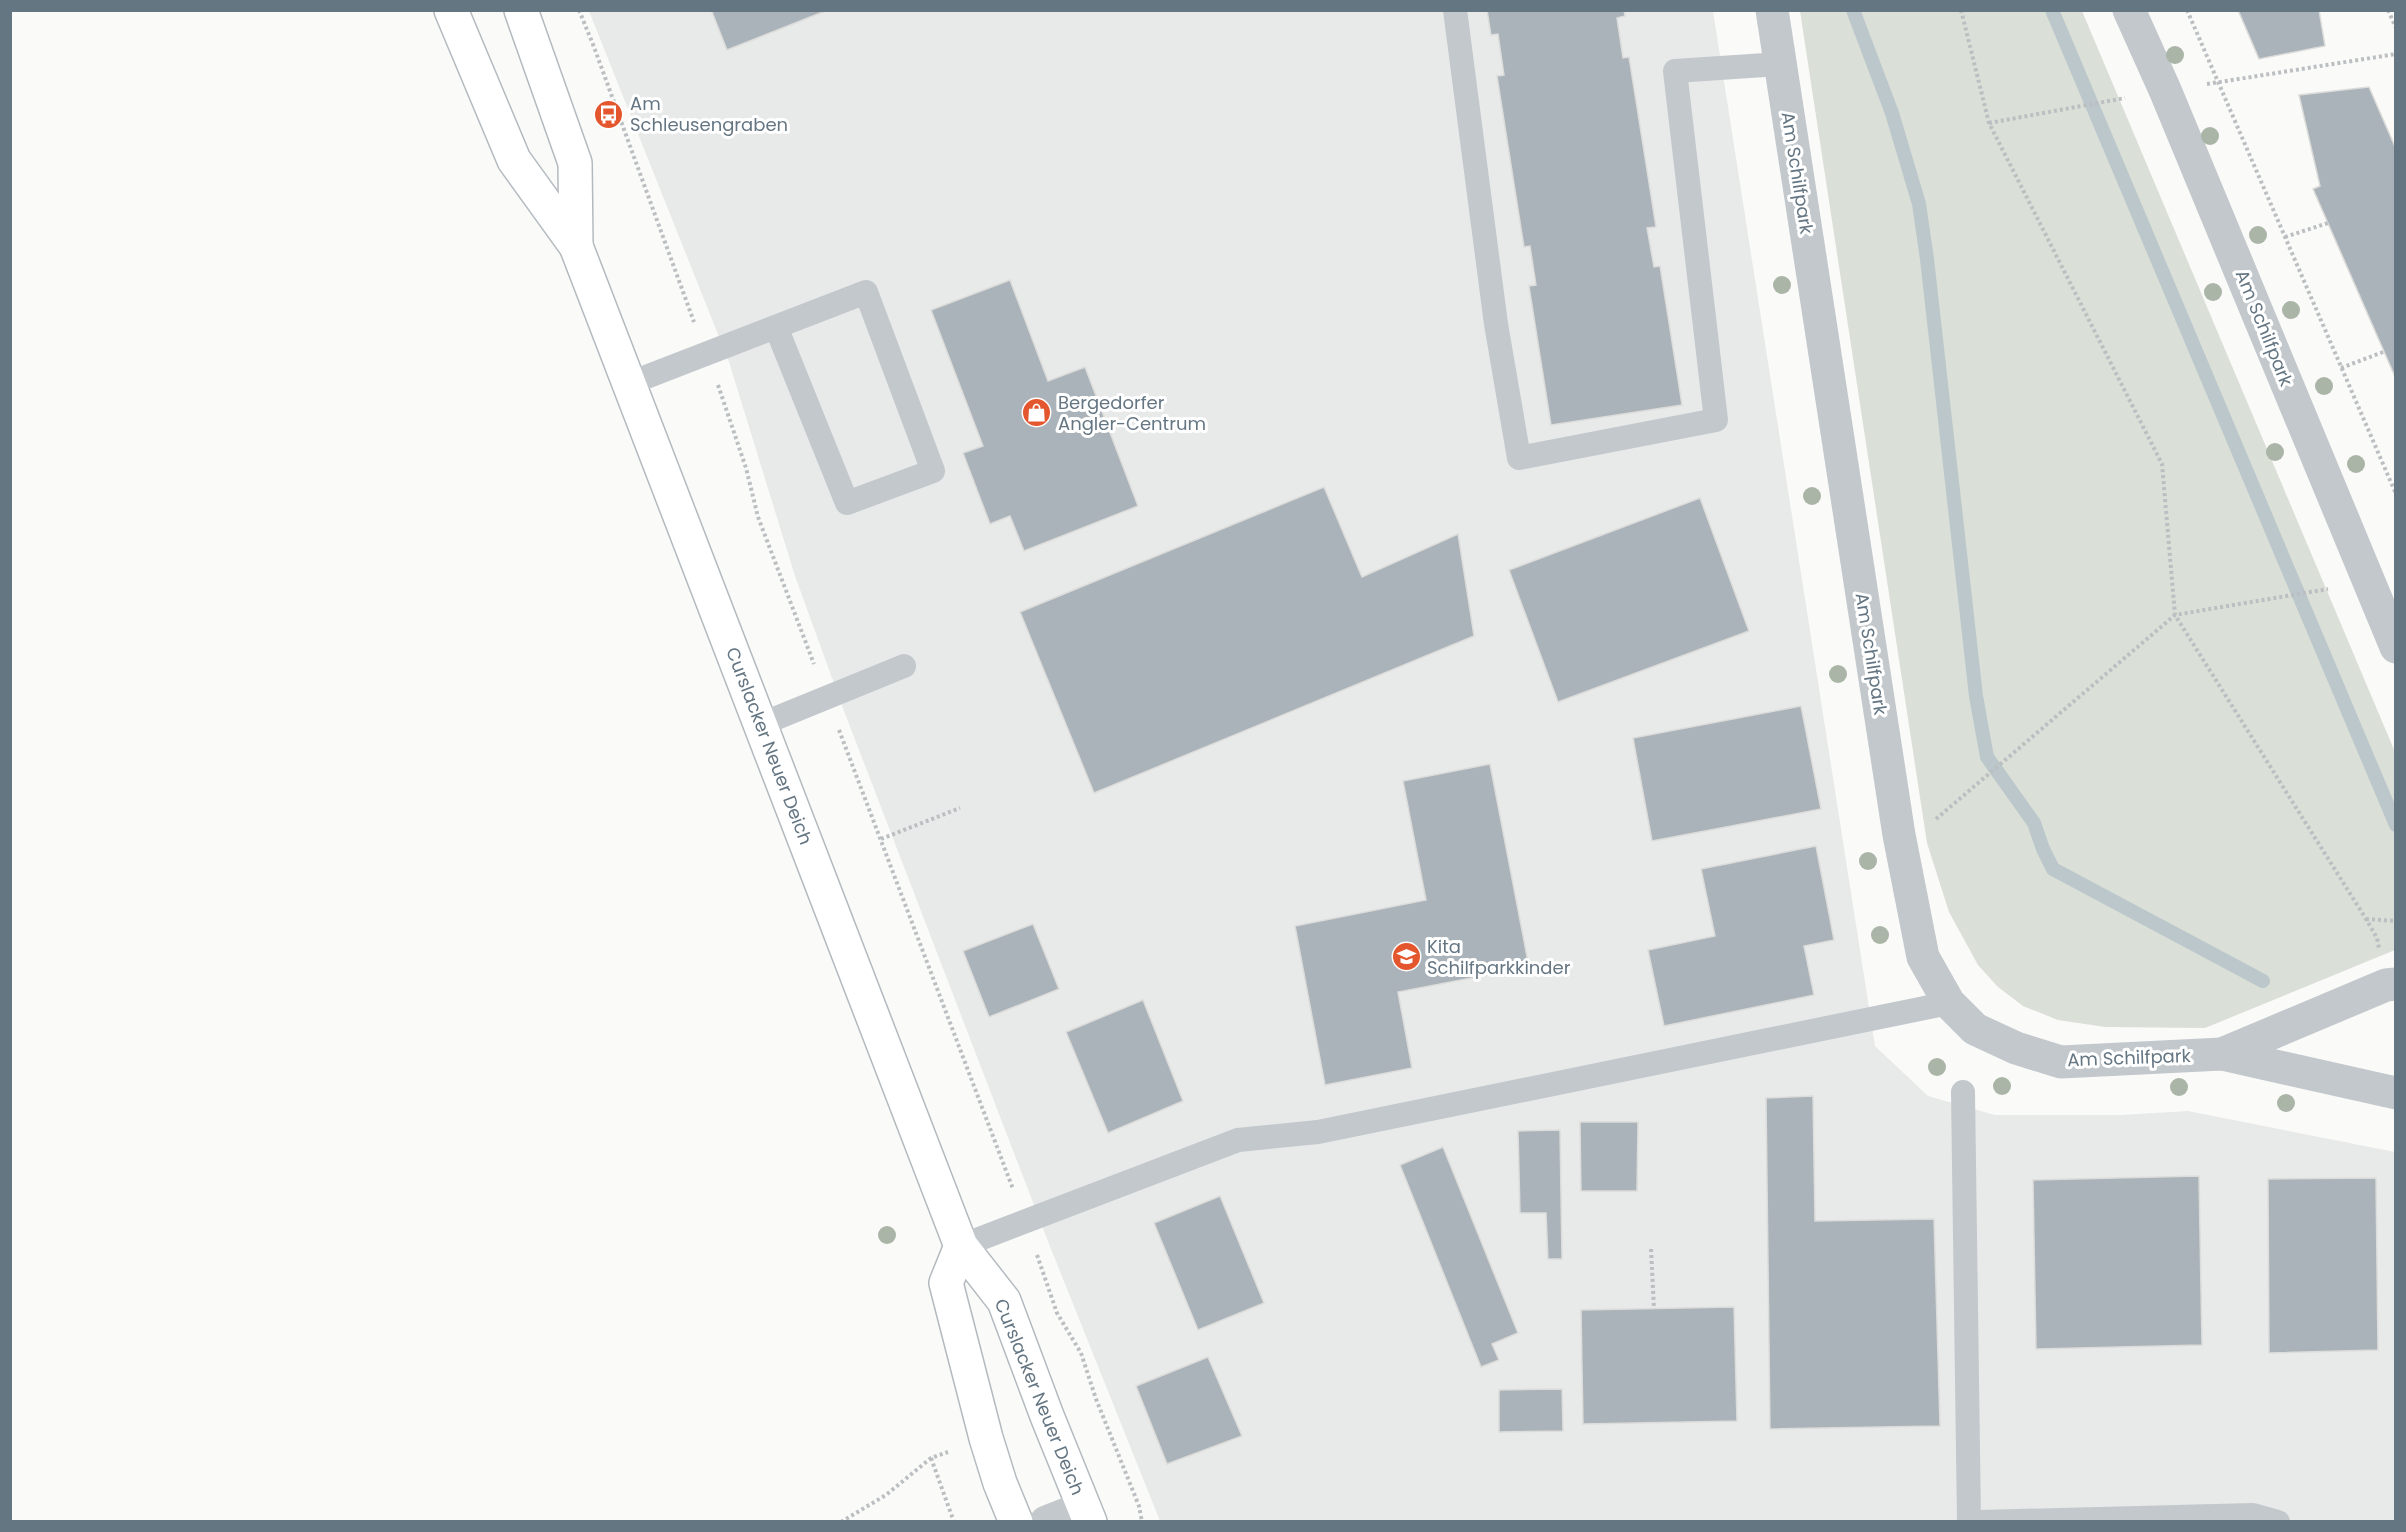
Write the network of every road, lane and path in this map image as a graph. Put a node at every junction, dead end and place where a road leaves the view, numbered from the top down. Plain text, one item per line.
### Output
1 (451, 10) edge
2 (521, 10) edge
3 (579, 10) edge
4 (1455, 10) edge
5 (1772, 10) edge
6 (1961, 10) edge
7 (2129, 10) edge
8 (2187, 10) edge
9 (2388, 10) edge
10 (2396, 28) edge
11 (2396, 54) edge
12 (1781, 64) junction
13 (2217, 82) junction
14 (2165, 90) junction
15 (2117, 99) dead end
16 (1989, 123) junction
17 (2328, 223) dead end
18 (2284, 237) junction
19 (576, 246) junction
20 (776, 327) junction
21 (2383, 352) dead end
22 (706, 354) junction
23 (2341, 368) junction
24 (628, 384) junction
25 (2394, 488) edge
26 (2396, 494) edge
27 (2326, 589) dead end
28 (2175, 615) junction
29 (2396, 647) edge
30 (904, 666) dead end
31 (827, 698) junction
32 (762, 724) junction
33 (960, 808) dead end
34 (1932, 822) dead end
35 (881, 840) junction
36 (2366, 919) junction
37 (2396, 921) edge
38 (2391, 985) edge
39 (1949, 1003) junction
40 (2222, 1054) junction
41 (1963, 1092) dead end
42 (2396, 1093) edge
43 (1025, 1221) junction
44 (961, 1246) junction
45 (1651, 1249) dead end
46 (1654, 1309) dead end
47 (1087, 1514) edge
48 (841, 1521) edge
49 (954, 1521) edge
50 (1016, 1521) edge
51 (1046, 1521) edge
52 (1142, 1521) edge
53 (1969, 1521) edge
54 (1979, 1521) edge
55 (2278, 1521) edge

1 - 19 main road, Curslacker Neuer Deich
2 - 19 main road, Curslacker Neuer Deich
3 - 22 path
4 - 12 lane
5 - 12 street, Am Schilfpark
6 - 16 path
7 - 14 street, Am Schilfpark
8 - 13 path
9 - 10 path
11 - 13 path
12 - 39 street, Am Schilfpark
13 - 14 path
13 - 18 path
14 - 29 street, Am Schilfpark
15 - 16 path
16 - 28 path
17 - 18 path
18 - 23 path
19 - 24 main road, Curslacker Neuer Deich
20 - 20 lane
20 - 22 lane
21 - 23 path
22 - 24 lane
22 - 31 path
23 - 25 path
24 - 32 main road, Curslacker Neuer Deich
25 - 26 path
27 - 28 path
28 - 34 path
28 - 36 path
30 - 31 lane
31 - 32 lane
31 - 35 path
32 - 44 main road, Curslacker Neuer Deich
33 - 35 path
35 - 43 path
36 - 37 path
36 - 38 path
38 - 40 street, Am Schilfpark
39 - 40 street, Am Schilfpark
39 - 43 lane
40 - 42 street, Am Schilfpark
41 - 53 lane
43 - 44 lane
43 - 52 path
44 - 47 main road, Curslacker Neuer Deich
44 - 50 main road
45 - 46 path
47 - 51 street
48 - 49 path
54 - 55 lane

